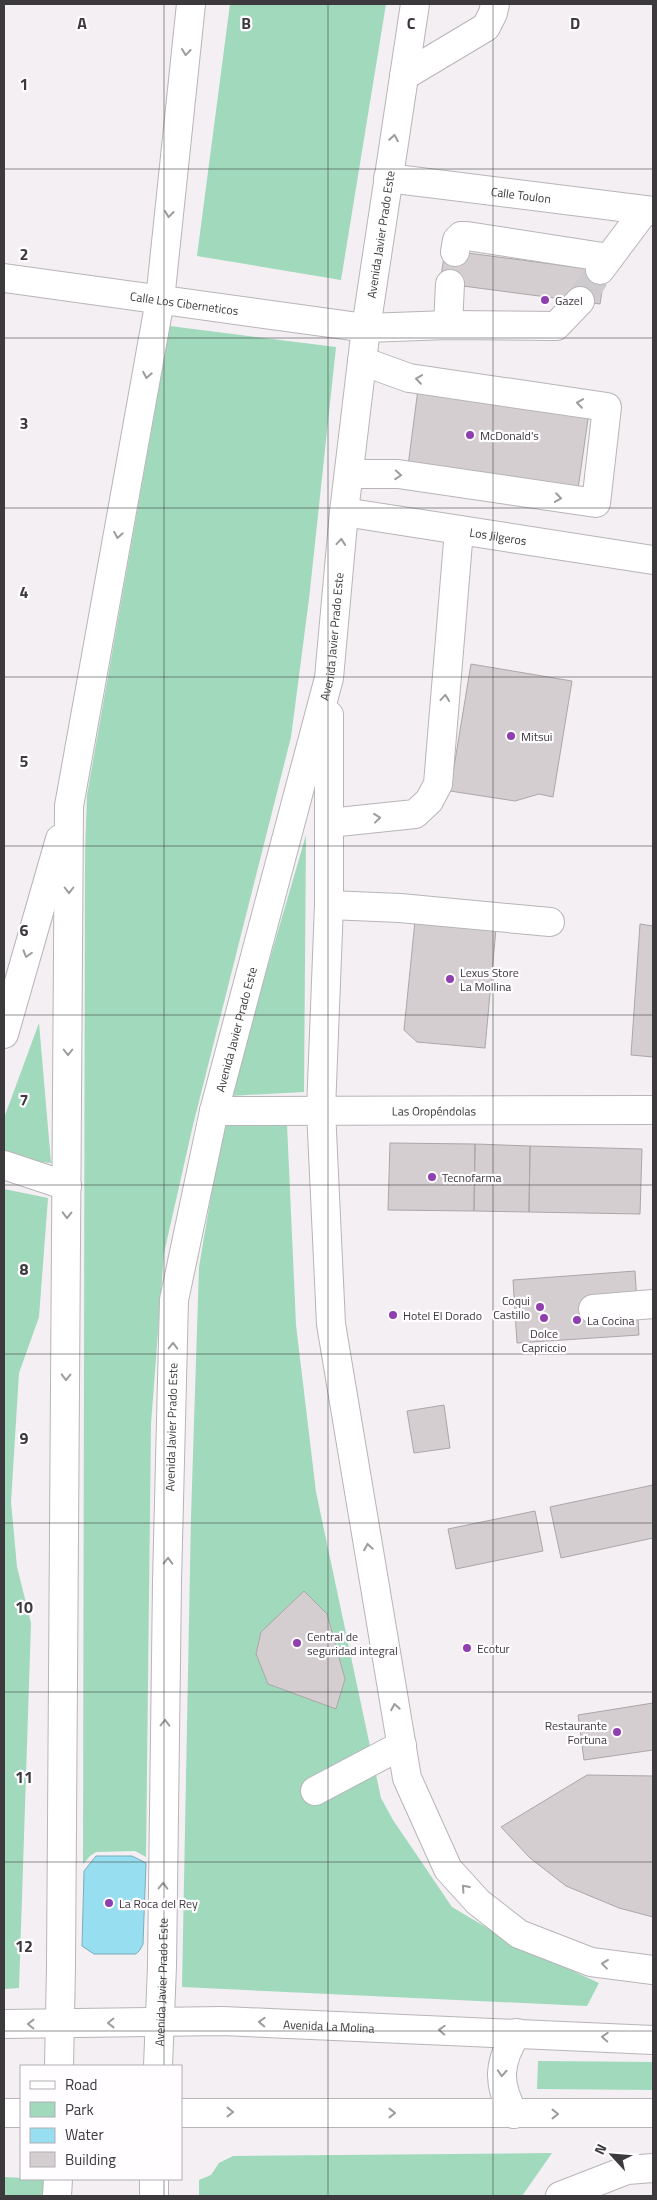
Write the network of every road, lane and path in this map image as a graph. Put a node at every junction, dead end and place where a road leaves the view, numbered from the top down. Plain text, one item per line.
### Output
1 (191, 4) edge
2 (415, 4) edge
3 (495, 4) edge
4 (404, 76) junction
5 (388, 178) junction
6 (649, 210) edge
7 (455, 252) dead end
8 (4, 278) edge
9 (450, 284) dead end
10 (160, 300) junction
11 (580, 301) tunnel mouth
12 (448, 325) junction
13 (366, 328) junction
14 (362, 361) junction
15 (349, 474) junction
16 (344, 512) junction
17 (459, 530) junction
18 (653, 560) edge
19 (329, 678) junction
20 (70, 806) junction
21 (329, 823) junction
22 (329, 904) junction
23 (550, 922) dead end
24 (4, 1034) edge
25 (320, 1110) junction
26 (653, 1110) edge
27 (214, 1111) junction
28 (4, 1165) edge
29 (68, 1186) junction
30 (653, 1304) edge
31 (593, 1308) dead end
32 (402, 1745) junction
33 (315, 1791) dead end
34 (653, 1970) edge
35 (160, 2022) junction
36 (4, 2024) edge
37 (59, 2025) junction
38 (517, 2033) junction
39 (653, 2040) edge
40 (58, 2065) edge
41 (158, 2065) edge
42 (4, 2113) edge
43 (20, 2113) edge
44 (182, 2113) edge
45 (653, 2113) edge
46 (514, 2114) junction
47 (653, 2168) edge
48 (58, 2180) edge
49 (154, 2180) edge
50 (57, 2196) edge
51 (154, 2196) edge
52 (560, 2196) edge

1 -> 10 main road
2 - 4 main road, Avenida Javier Prado Este
3 - 4 main road
5 -> 4 main road, Avenida Javier Prado Este
5 - 6 main road, Calle Toulon
5 - 13 main road, Avenida Javier Prado Este
6 - 7 main road
8 - 10 main road, Calle Los Ciberneticos
9 - 12 main road
10 - 13 main road, Calle Los Ciberneticos
10 -> 20 main road
11 - 12 main road, Calle Los Ciberneticos
12 - 13 main road, Calle Los Ciberneticos
13 - 14 main road, Avenida Javier Prado Este
14 - 15 main road, Avenida Javier Prado Este
15 -> 14 main road
15 - 16 main road, Avenida Javier Prado Este
16 - 17 main road, Los Jilgeros
19 -> 16 main road, Avenida Javier Prado Este
17 - 18 main road, Los Jilgeros
21 -> 17 main road
19 - 21 main road
19 - 27 main road, Avenida Javier Prado Este
20 -> 24 main road
20 -> 29 main road
21 - 22 main road
22 - 23 main road
22 - 25 main road
25 - 26 main road, Las Oropéndolas
25 - 27 main road, Las Oropéndolas
32 -> 25 main road
35 -> 27 main road, Avenida Javier Prado Este
28 - 29 main road
29 -> 37 main road
30 - 31 main road
32 - 33 main road
34 -> 32 main road
35 -> 37 main road, Avenida La Molina
38 -> 35 main road, Avenida La Molina
35 - 41 main road, Avenida Javier Prado Este
37 -> 36 main road, Avenida La Molina
37 - 40 main road
39 -> 38 main road, Avenida La Molina
38 -> 46 main road
42 - 43 main road
44 -> 46 main road
46 -> 45 main road
47 - 52 main road
48 - 50 main road
49 - 51 main road

